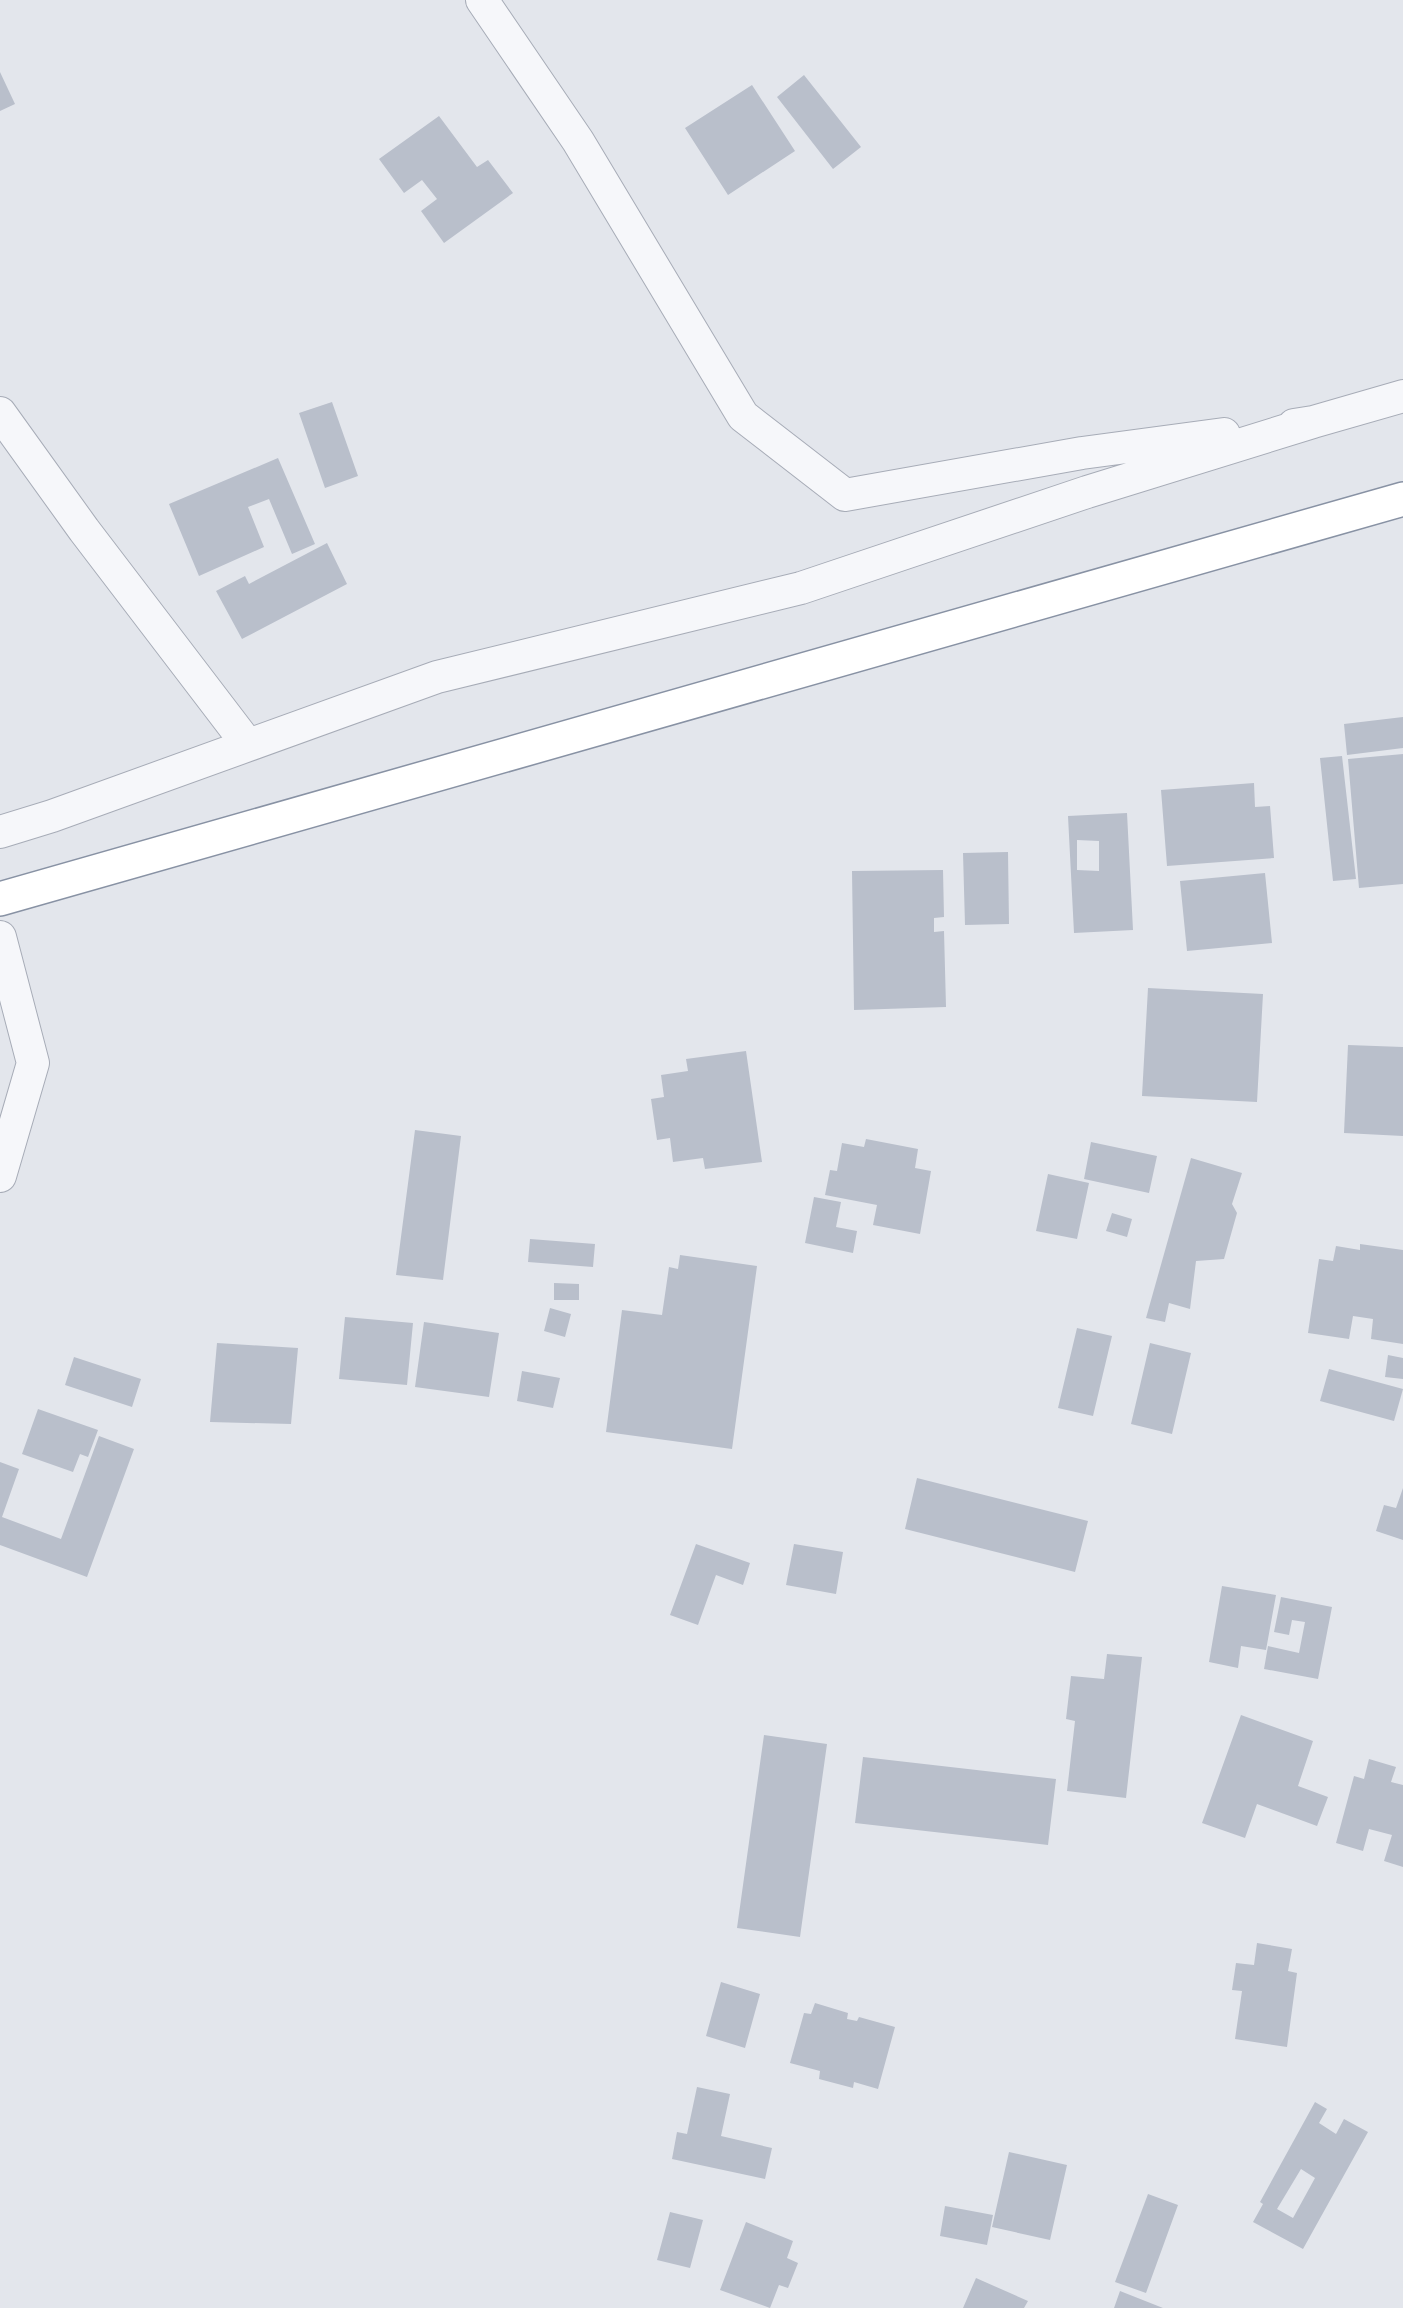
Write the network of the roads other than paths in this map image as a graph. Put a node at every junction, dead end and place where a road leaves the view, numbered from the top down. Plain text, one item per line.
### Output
1 (482, 0) edge
2 (1403, 396) edge
3 (0, 413) edge
4 (1313, 422) junction
5 (1403, 499) edge
6 (248, 745) junction
7 (0, 832) edge
8 (0, 899) edge
9 (0, 937) edge
10 (0, 1176) edge

1 - 4 street
2 - 4 street
3 - 6 street
4 - 6 street
5 - 8 highway
6 - 7 street
9 - 10 street

